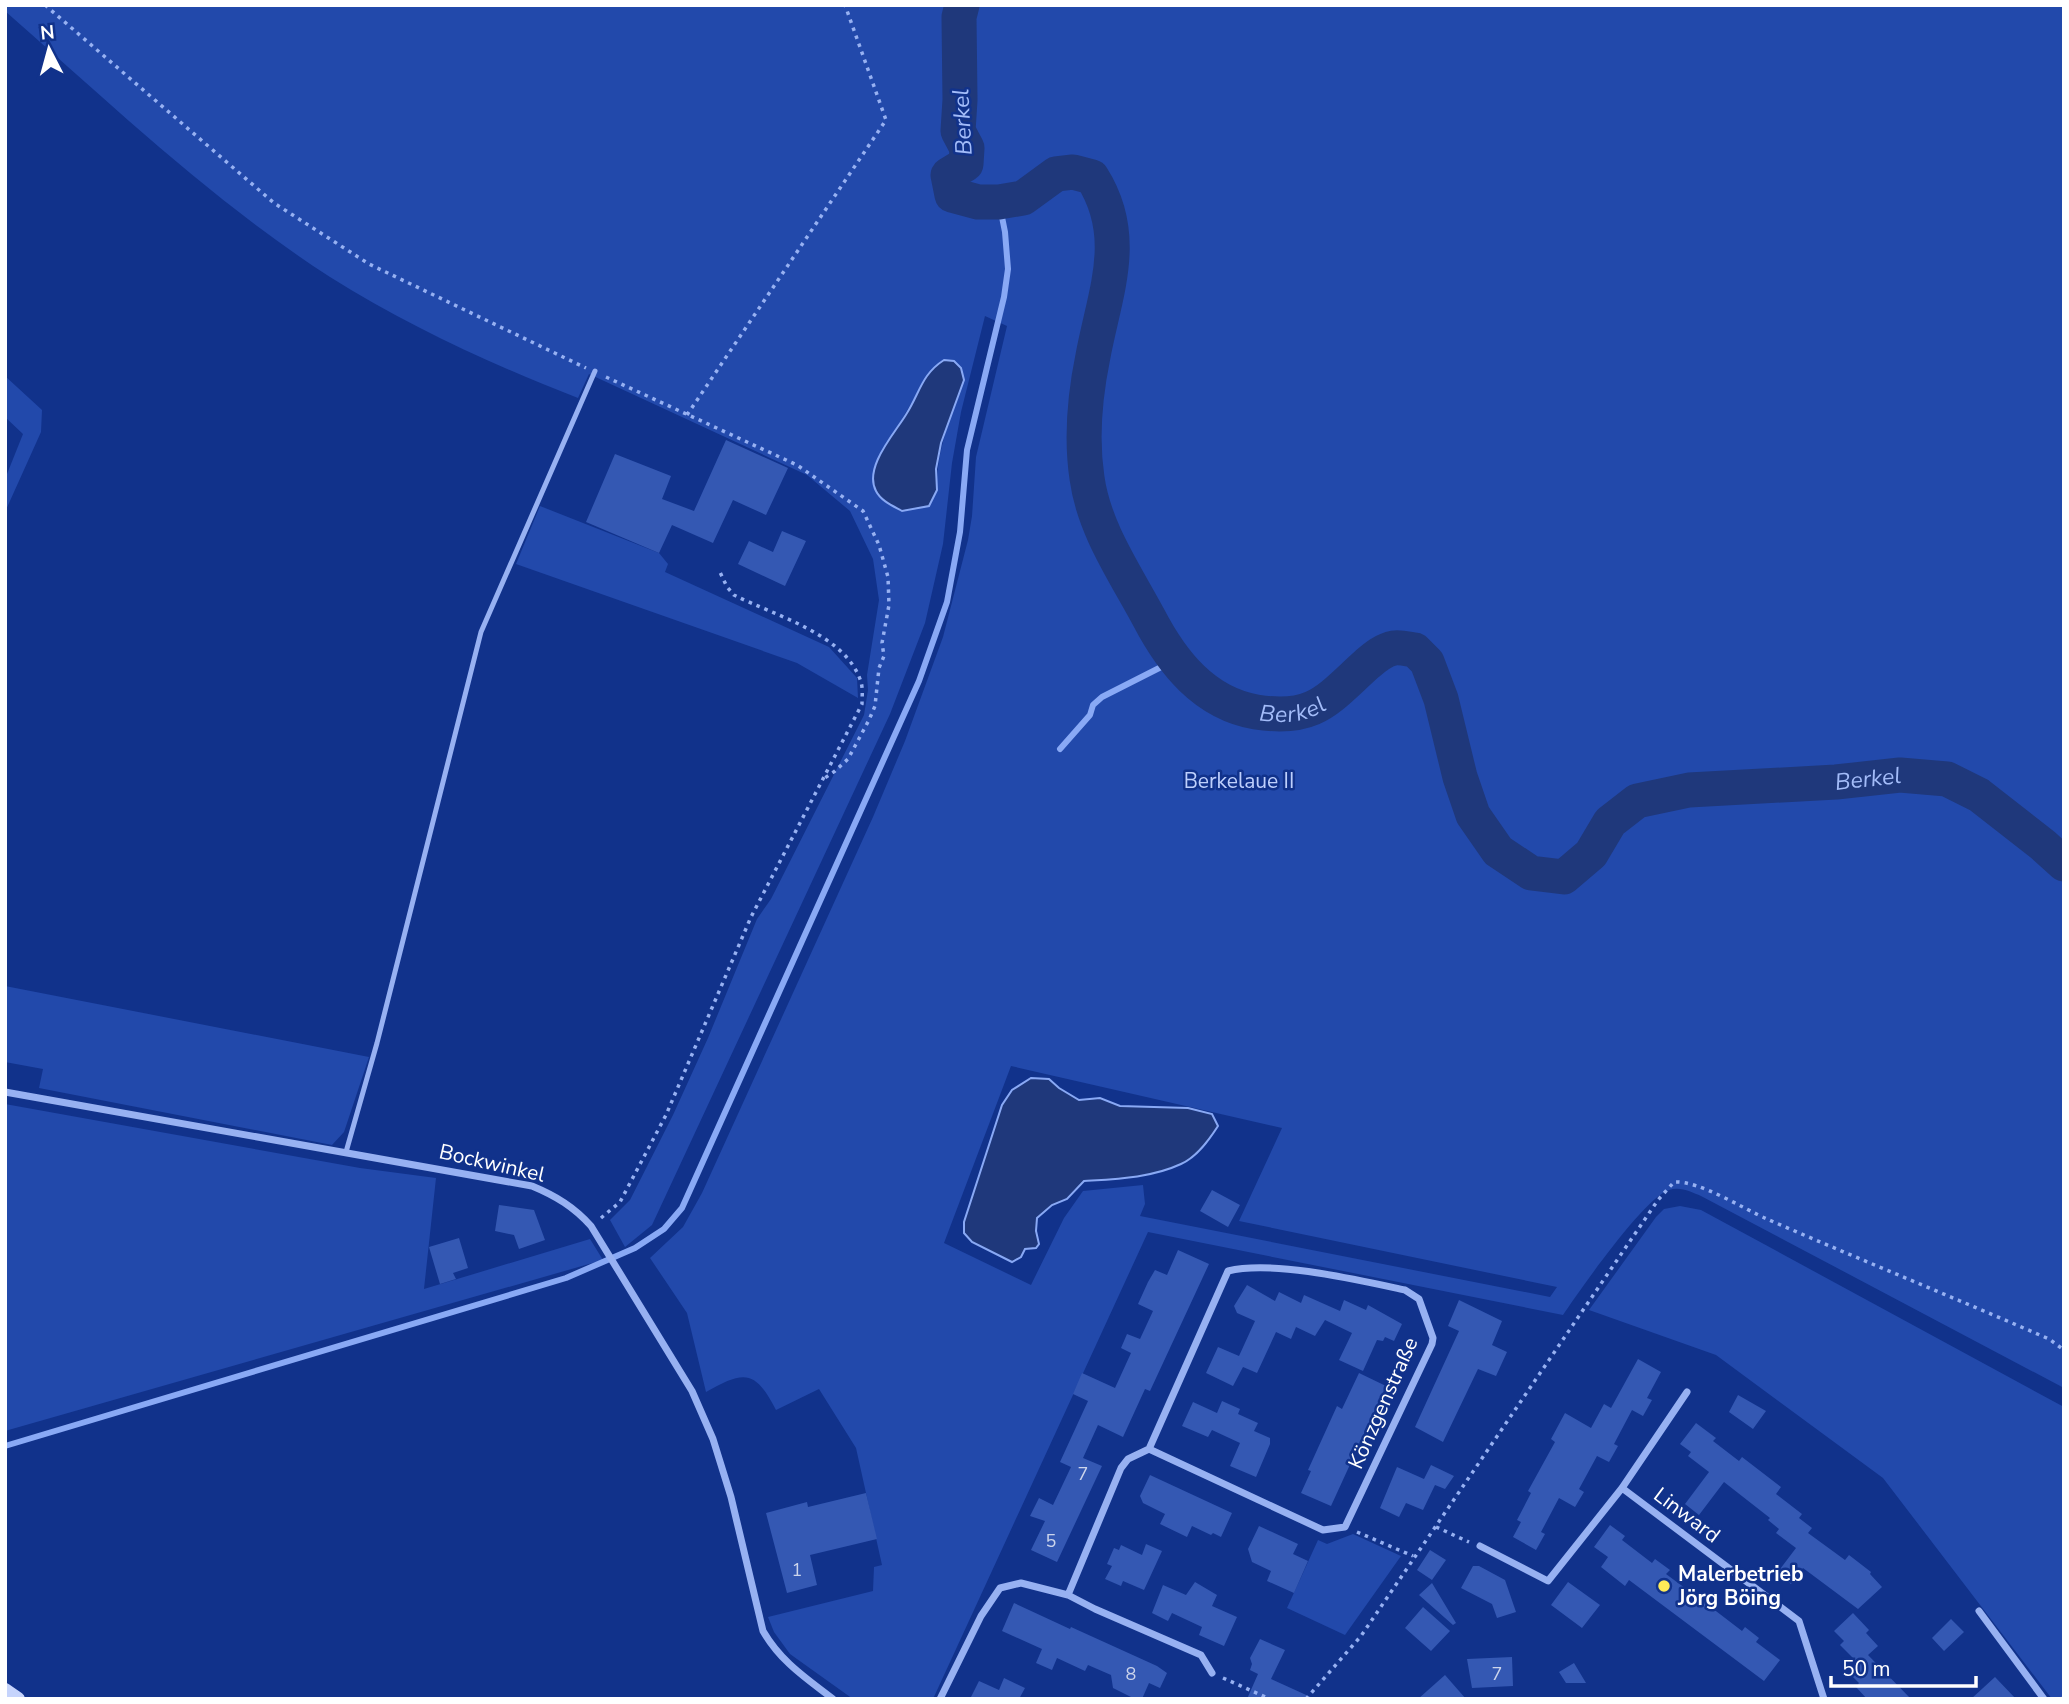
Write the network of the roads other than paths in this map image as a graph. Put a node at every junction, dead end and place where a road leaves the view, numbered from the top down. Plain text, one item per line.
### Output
1 (595, 371) road end
2 (5, 1092) edge
3 (346, 1152) junction
4 (1687, 1391) dead end
5 (1149, 1449) junction
6 (1622, 1488) junction
7 (1480, 1546) road end
8 (1068, 1595) junction
9 (1979, 1611) dead end
10 (1212, 1672) road end
11 (5, 1690) edge
12 (18, 1699) edge
13 (833, 1699) edge
14 (940, 1699) edge
15 (1824, 1699) edge
16 (2044, 1699) edge

1 - 3 lane
2 - 3 street, Bockwinkel
3 - 13 street, Bockwinkel
4 - 6 street, Linward
5 - 5 street, Könzgenstraße
5 - 8 street
6 - 7 street, Linward
6 - 15 street, Linward
8 - 10 street
8 - 14 street
9 - 16 street
11 - 12 street

